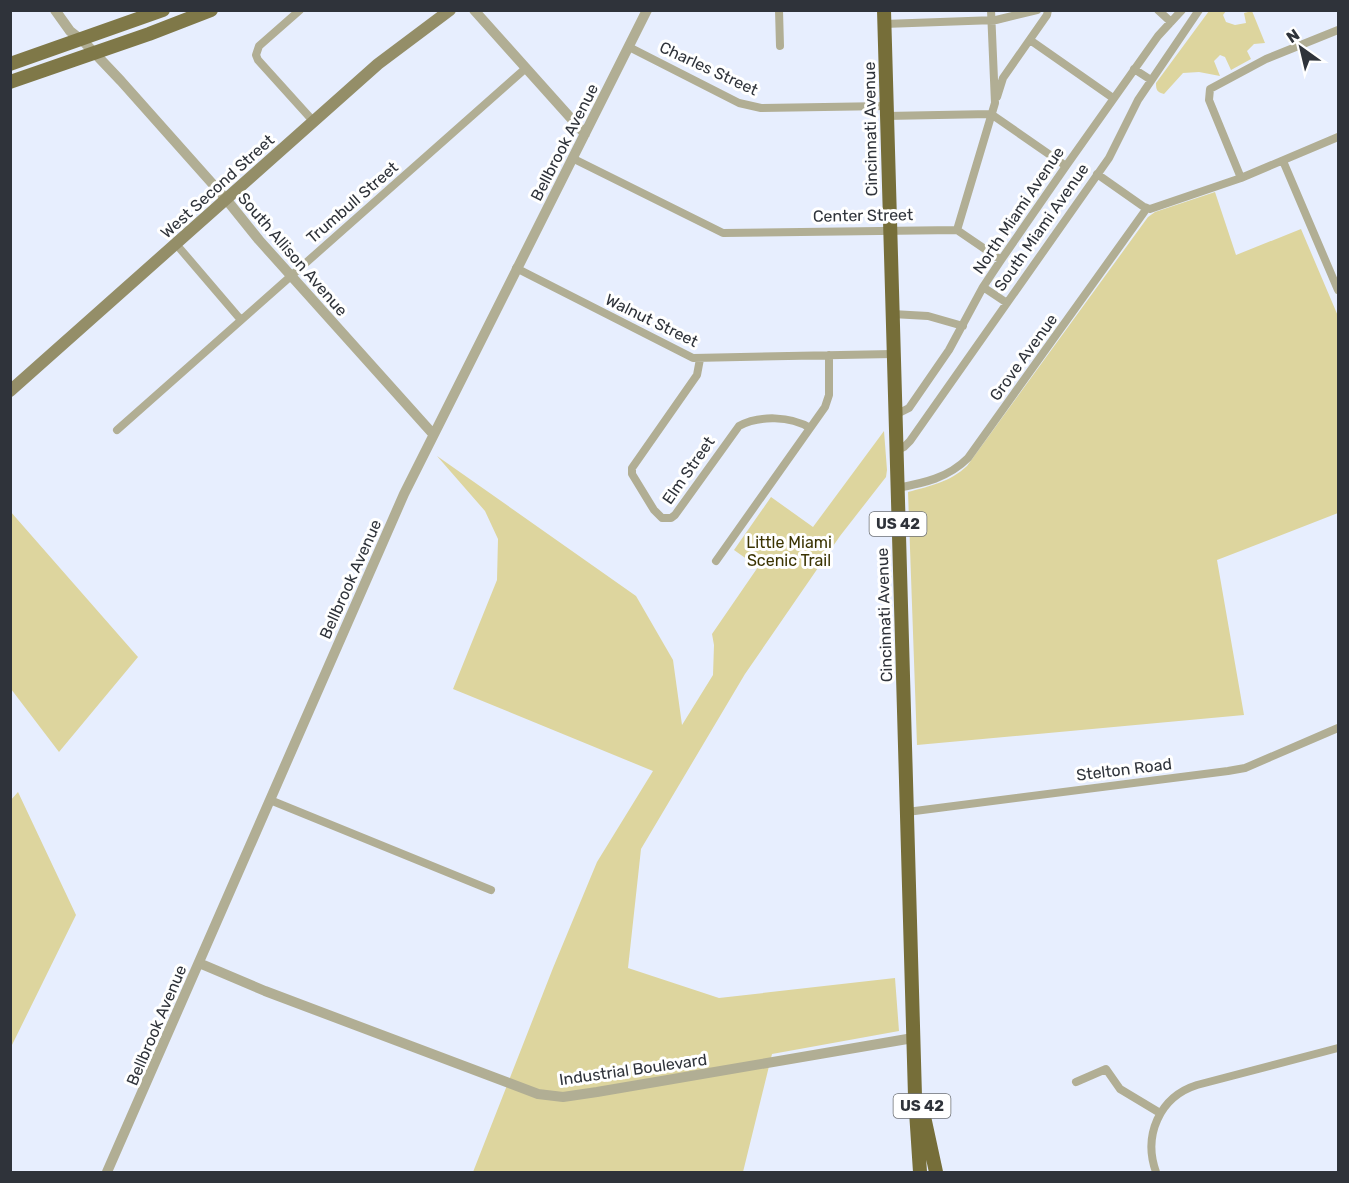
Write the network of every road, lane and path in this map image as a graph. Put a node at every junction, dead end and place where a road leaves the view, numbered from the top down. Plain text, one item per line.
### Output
1 (55, 10) edge
2 (163, 10) edge
3 (211, 10) edge
4 (300, 10) edge
5 (450, 10) edge
6 (474, 10) edge
7 (647, 10) edge
8 (779, 10) edge
9 (991, 10) edge
10 (1037, 10) edge
11 (1048, 10) edge
12 (1158, 10) edge
13 (1182, 10) edge
14 (1199, 10) edge
15 (884, 17) edge
16 (993, 20) junction
17 (1171, 22) junction
18 (1338, 30) edge
19 (1030, 39) junction
20 (82, 40) junction
21 (629, 46) junction
22 (780, 46) dead end
23 (94, 53) junction
24 (10, 64) edge
25 (526, 68) junction
26 (1134, 69) junction
27 (1151, 80) junction
28 (10, 82) edge
29 (1113, 98) junction
30 (995, 103) junction
31 (886, 111) junction
32 (992, 114) junction
33 (314, 122) junction
34 (585, 134) junction
35 (1338, 137) edge
36 (572, 158) junction
37 (1284, 161) junction
38 (1066, 166) junction
39 (1097, 174) junction
40 (1241, 178) junction
41 (226, 199) junction
42 (1147, 208) junction
43 (957, 230) junction
44 (890, 231) junction
45 (176, 244) junction
46 (1001, 260) junction
47 (516, 268) junction
48 (291, 276) junction
49 (983, 287) junction
50 (1338, 290) edge
51 (1007, 303) junction
52 (892, 314) junction
53 (241, 320) junction
54 (963, 326) junction
55 (893, 354) junction
56 (829, 355) junction
57 (700, 359) junction
58 (10, 391) edge
59 (895, 415) junction
60 (810, 428) junction
61 (117, 430) dead end
62 (433, 434) junction
63 (896, 451) junction
64 (897, 488) junction
65 (716, 561) dead end
66 (1338, 728) edge
67 (270, 800) junction
68 (907, 812) junction
69 (491, 890) dead end
70 (199, 963) junction
71 (913, 1038) junction
72 (1338, 1048) edge
73 (1076, 1082) dead end
74 (1160, 1113) junction
75 (107, 1173) edge
76 (920, 1173) edge
77 (936, 1173) edge
78 (1156, 1173) edge

1 - 20 street, South Allison Avenue
2 - 20 main road
3 - 23 main road
4 - 33 street
5 - 33 main road, West Second Street
6 - 25 street
7 - 21 street, Bellbrook Avenue
8 - 22 street
9 - 16 street
10 - 16 street
11 - 19 street
12 - 17 street
13 - 17 street, North Miami Avenue
14 - 27 street, South Miami Avenue
15 - 16 street
15 - 31 highway, Cincinnati Avenue / US 42
16 - 30 street
17 - 26 street, North Miami Avenue
18 - 40 street
19 - 29 street
19 - 30 street
20 - 23 street, South Allison Avenue
20 - 24 main road
21 - 31 street, Charles Street
21 - 34 street, Bellbrook Avenue
23 - 28 main road
23 - 41 street, South Allison Avenue
25 - 34 street
25 - 48 street, Trumbull Street
26 - 27 street
26 - 29 street, North Miami Avenue
27 - 39 street, South Miami Avenue
29 - 38 street, North Miami Avenue
30 - 32 street
31 - 32 street, Charles Street
31 - 44 highway, Cincinnati Avenue / US 42
32 - 38 street
32 - 43 street
33 - 41 main road, West Second Street
34 - 36 street, Bellbrook Avenue
35 - 37 street
36 - 44 street, Center Street
36 - 47 street, Bellbrook Avenue
37 - 40 street
37 - 50 street
38 - 46 street, North Miami Avenue
39 - 42 street
39 - 51 street, South Miami Avenue
40 - 42 street
41 - 45 main road, West Second Street
41 - 48 street, South Allison Avenue
42 - 64 street, Grove Avenue
43 - 44 street, Center Street
43 - 46 street
44 - 52 highway, Cincinnati Avenue / US 42
45 - 53 street
45 - 58 main road, West Second Street
46 - 49 street, North Miami Avenue
47 - 57 street, Walnut Street
47 - 62 street, Bellbrook Avenue
48 - 53 street, Trumbull Street
48 - 62 street, South Allison Avenue
49 - 51 street
49 - 54 street, North Miami Avenue
51 - 63 street, South Miami Avenue
52 - 54 street
52 - 55 highway, Cincinnati Avenue / US 42
53 - 61 street, Trumbull Street
54 - 59 street, North Miami Avenue
55 - 56 street, Walnut Street
55 - 59 highway, Cincinnati Avenue / US 42
56 - 57 street, Walnut Street
56 - 60 street
57 - 60 street, Elm Street
59 - 63 highway, Cincinnati Avenue / US 42
60 - 65 street
62 - 67 street, Bellbrook Avenue
63 - 64 highway, Cincinnati Avenue / US 42
64 - 68 highway, Cincinnati Avenue / US 42
66 - 68 street, Stelton Road
67 - 69 street
67 - 70 street, Bellbrook Avenue
68 - 71 highway, Cincinnati Avenue / US 42
70 - 71 street, Industrial Boulevard
70 - 75 street, Bellbrook Avenue
71 - 76 highway, Cincinnati Avenue / US 42
71 - 77 highway, Cincinnati Avenue / US 42
72 - 74 street
73 - 74 street
74 - 78 street

